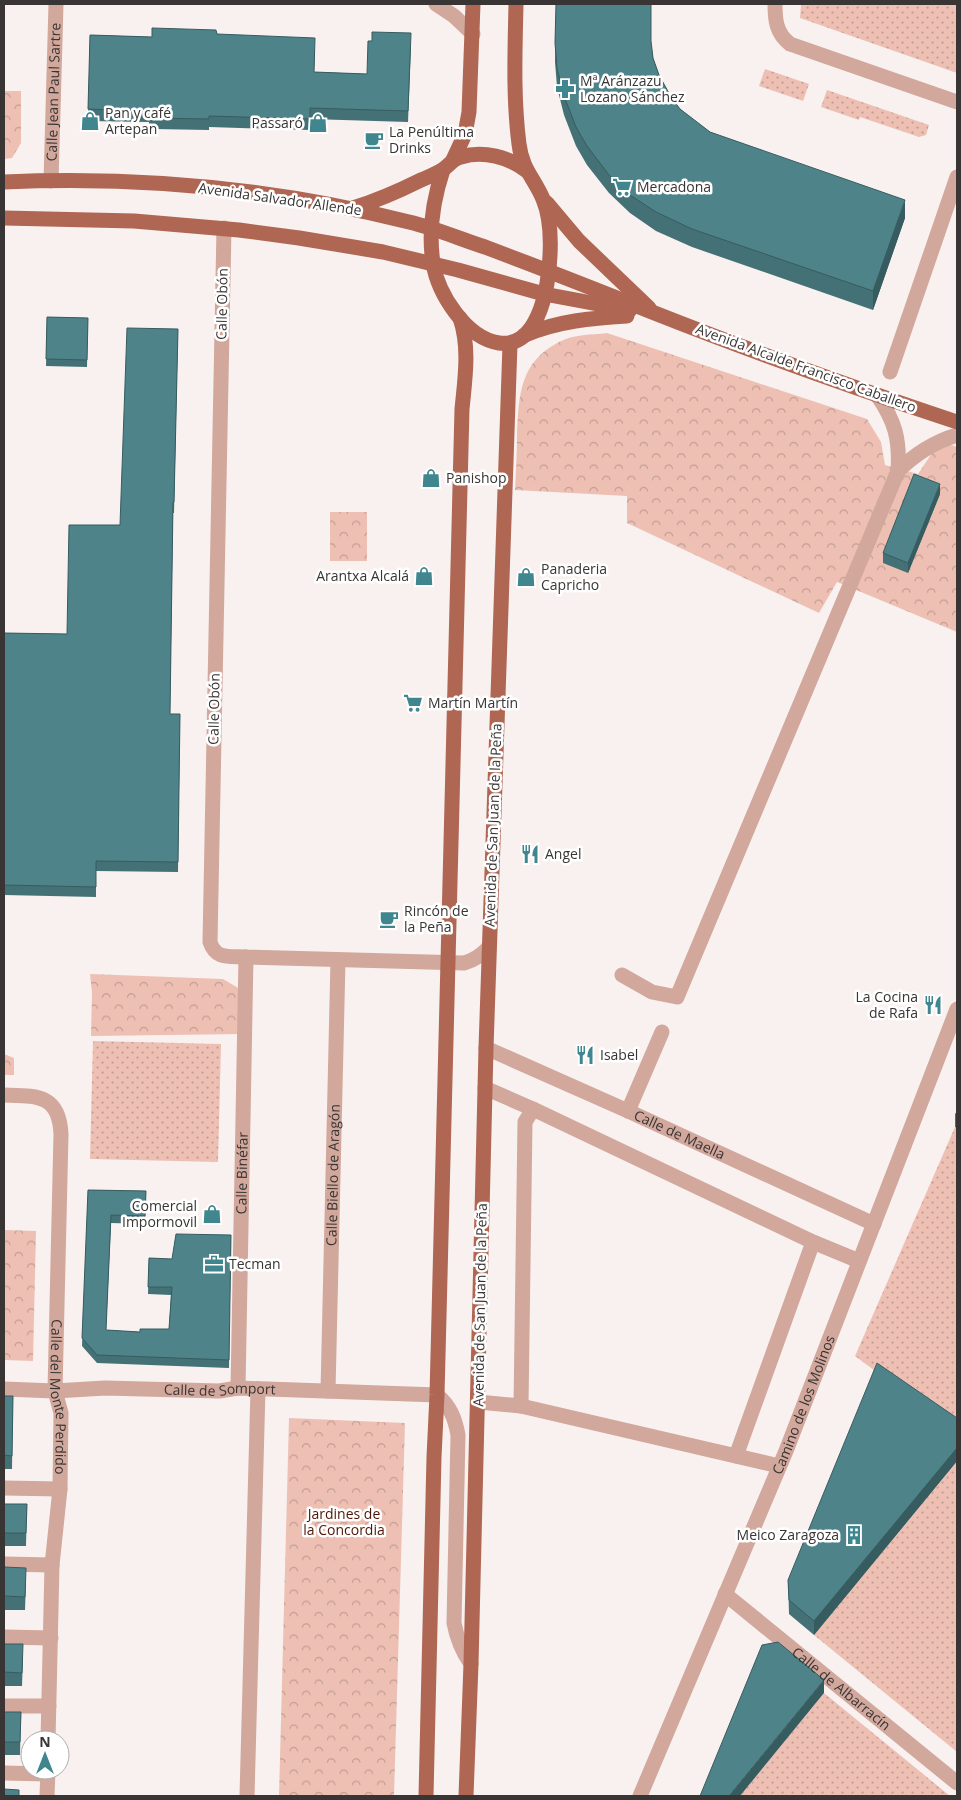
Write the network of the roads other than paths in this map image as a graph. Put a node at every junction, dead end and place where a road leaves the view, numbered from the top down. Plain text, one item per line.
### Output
1 (56, 4) edge
2 (436, 4) edge
3 (473, 4) edge
4 (516, 4) edge
5 (775, 4) edge
6 (473, 34) junction
7 (957, 102) edge
8 (448, 165) junction
9 (527, 171) junction
10 (957, 177) edge
11 (51, 181) junction
12 (4, 182) edge
13 (543, 198) junction
14 (351, 208) junction
15 (4, 218) edge
16 (224, 228) junction
17 (431, 228) junction
18 (433, 264) junction
19 (548, 270) junction
20 (544, 294) junction
21 (656, 314) junction
22 (460, 318) junction
23 (525, 335) junction
24 (510, 344) junction
25 (890, 372) dead end
26 (876, 395) junction
27 (957, 422) edge
28 (957, 435) edge
29 (898, 471) junction
30 (489, 947) junction
31 (246, 957) junction
32 (338, 960) junction
33 (449, 962) junction
34 (622, 975) dead end
35 (957, 1009) edge
36 (662, 1032) dead end
37 (486, 1048) junction
38 (485, 1088) junction
39 (4, 1095) edge
40 (534, 1108) junction
41 (628, 1111) junction
42 (874, 1224) junction
43 (813, 1242) junction
44 (859, 1261) junction
45 (238, 1388) junction
46 (258, 1389) junction
47 (4, 1390) edge
48 (55, 1391) junction
49 (328, 1391) junction
50 (437, 1395) junction
51 (478, 1402) junction
52 (520, 1406) junction
53 (736, 1456) junction
54 (779, 1466) junction
55 (4, 1488) edge
56 (60, 1489) junction
57 (4, 1564) edge
58 (52, 1565) junction
59 (724, 1594) junction
60 (4, 1638) edge
61 (51, 1638) junction
62 (471, 1664) junction
63 (4, 1706) edge
64 (49, 1706) junction
65 (48, 1730) edge
66 (4, 1773) edge
67 (20, 1773) edge
68 (48, 1780) edge
69 (957, 1783) edge
70 (47, 1796) edge
71 (247, 1796) edge
72 (426, 1796) edge
73 (466, 1796) edge
74 (640, 1796) edge

1 - 11 street, Calle Jean Paul Sartre
2 - 6 street
3 - 6 main road
4 - 9 main road
5 - 7 street
6 - 8 main road
8 - 9 main road
8 - 14 main road
8 - 17 main road
9 - 13 main road
10 - 25 street
11 - 12 main road, Avenida Salvador Allende
11 - 14 main road, Avenida Salvador Allende
13 - 19 main road
13 - 21 main road, Avenida Alcalde Francisco Caballero
14 - 17 main road, Avenida Salvador Allende
15 - 16 main road
16 - 18 main road
16 - 31 street, Calle Obón
17 - 18 main road
17 - 19 main road, Avenida Salvador Allende
18 - 20 main road, Avenida Alcalde Francisco Caballero
18 - 22 main road
19 - 20 main road
19 - 21 main road, Avenida Alcalde Francisco Caballero
20 - 21 main road, Avenida Alcalde Francisco Caballero
20 - 23 main road
21 - 23 main road, Avenida Alcalde Francisco Caballero
21 - 26 main road, Avenida Alcalde Francisco Caballero
22 - 24 main road
22 - 33 main road
23 - 24 main road
24 - 30 main road, Avenida de San Juan de la Peña
26 - 27 main road, Avenida Alcalde Francisco Caballero
26 - 29 street
28 - 29 street
29 - 34 street
30 - 33 street, Avenida de San Juan de la Peña
30 - 37 main road, Avenida de San Juan de la Peña
31 - 32 street, Calle Obón
31 - 45 street, Calle Binéfar
32 - 33 street, Calle Obón
32 - 49 street, Calle Biello de Aragón
33 - 50 main road
35 - 42 street, Camino de los Molinos
36 - 41 street
37 - 38 main road, Avenida de San Juan de la Peña
37 - 41 street, Calle de Maella
38 - 40 street
38 - 51 main road, Avenida de San Juan de la Peña
39 - 48 street, Calle del Monte Perdido
40 - 43 street
40 - 52 street
41 - 42 street, Calle de Maella
42 - 44 street, Camino de los Molinos
43 - 44 street
43 - 53 street
44 - 54 street, Camino de los Molinos
45 - 46 street, Calle de Somport
45 - 48 street, Calle de Somport
46 - 49 street, Calle de Somport
46 - 71 street
47 - 48 street, Calle de Somport
48 - 56 street, Calle del Monte Perdido
49 - 50 street, Calle de Somport
50 - 62 street, Avenida de San Juan de la Peña
50 - 72 main road
51 - 52 street
51 - 62 main road, Avenida de San Juan de la Peña
52 - 53 street
53 - 54 street
54 - 59 street, Camino de los Molinos
55 - 56 street
56 - 58 street, Calle del Monte Perdido
57 - 58 street
58 - 61 street, Calle del Monte Perdido
59 - 69 street, Calle de Albarracín
59 - 74 street, Camino de los Molinos
60 - 61 street
61 - 64 street, Calle del Monte Perdido
62 - 73 main road, Avenida de San Juan de la Peña
63 - 64 street
64 - 65 street, Calle del Monte Perdido
66 - 67 street
68 - 70 street

